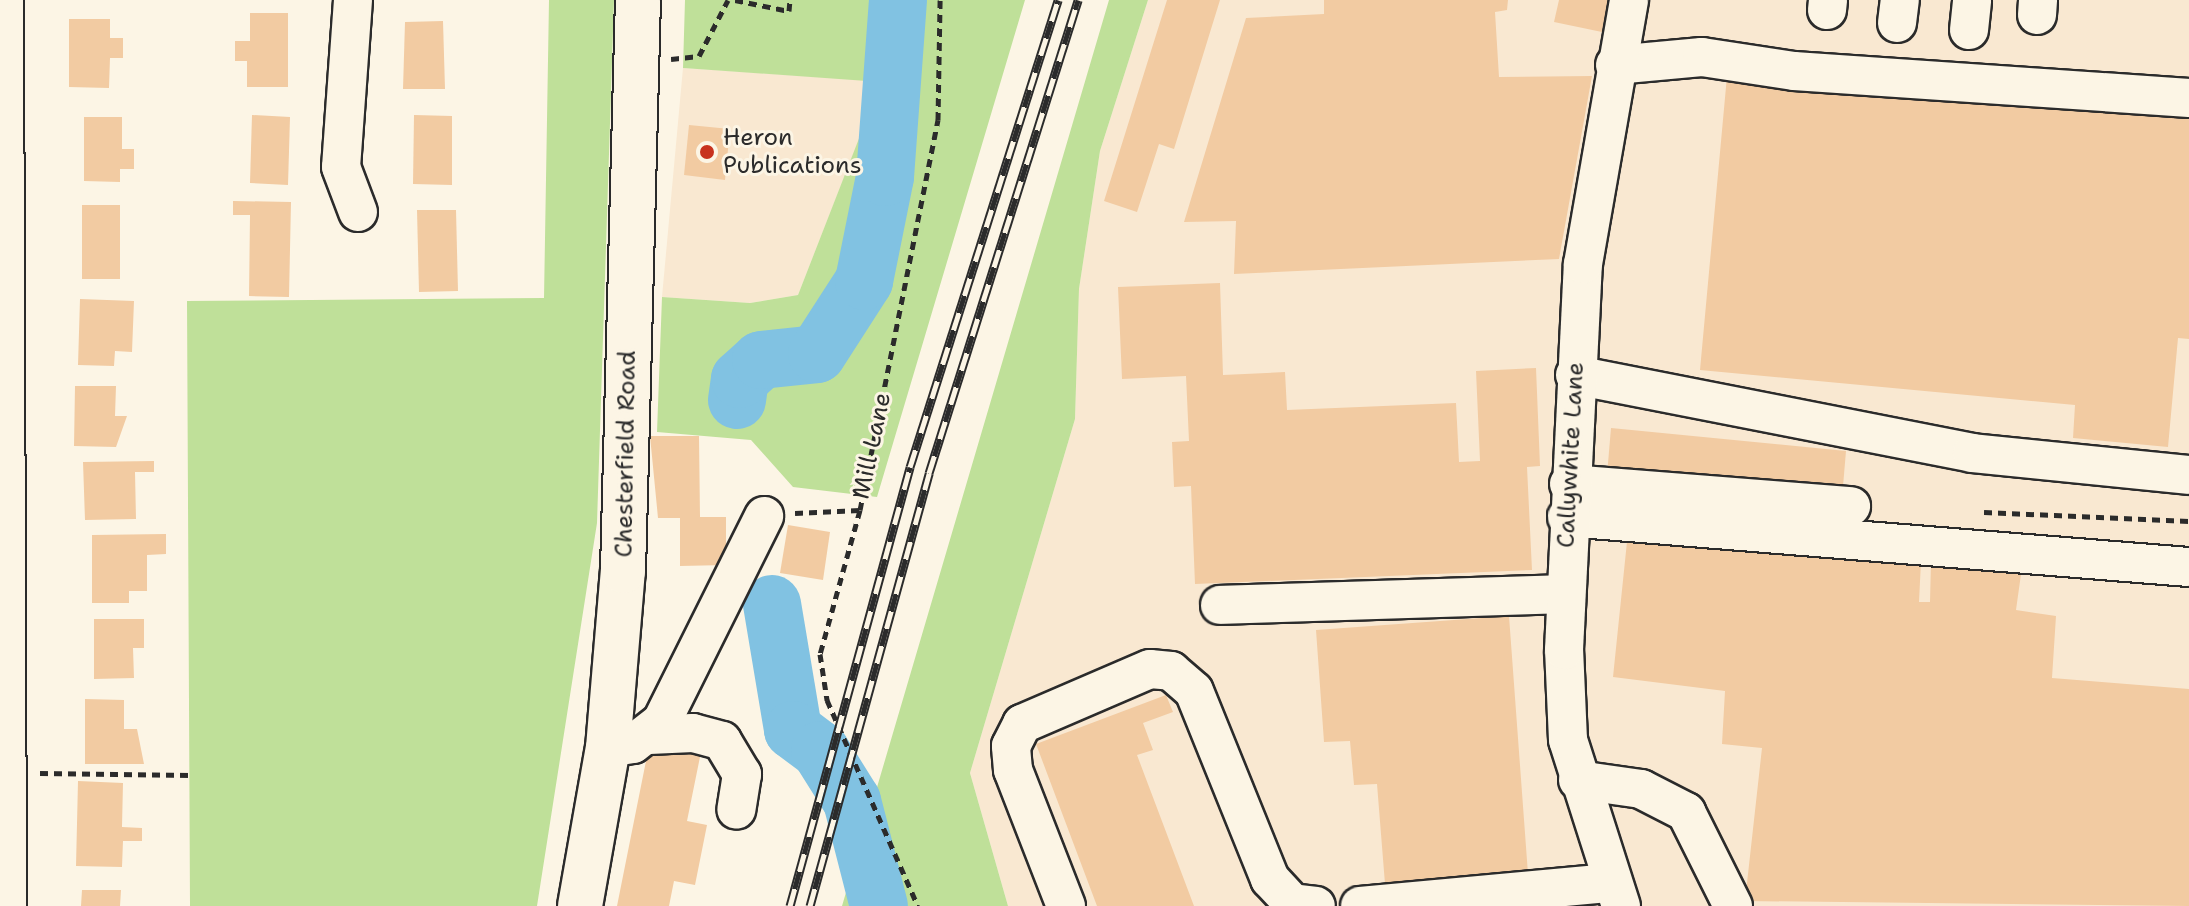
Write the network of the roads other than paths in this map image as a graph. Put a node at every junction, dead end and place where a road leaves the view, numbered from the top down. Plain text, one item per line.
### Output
1 (4, 0) edge
2 (353, 0) edge
3 (638, 0) edge
4 (1629, 0) edge
5 (1615, 65) junction
6 (2189, 98) edge
7 (358, 212) dead end
8 (0, 327) edge
9 (1575, 375) junction
10 (2189, 475) edge
11 (1568, 501) junction
12 (1851, 506) dead end
13 (764, 516) road end
14 (2189, 567) edge
15 (1564, 594) junction
16 (1220, 605) dead end
17 (649, 735) junction
18 (608, 748) junction
19 (1578, 780) junction
20 (736, 810) dead end
21 (1616, 895) edge
22 (7, 906) edge
23 (580, 906) edge
24 (1066, 906) edge
25 (1316, 906) edge
26 (1360, 906) edge
27 (1733, 906) edge

1 - 8 street
2 - 7 street
3 - 18 main road, Chesterfield Road
4 - 5 street, Callywhite Lane
5 - 6 street
5 - 9 street, Callywhite Lane
8 - 22 street
9 - 10 street
9 - 11 street, Callywhite Lane
11 - 12 street
11 - 14 street
11 - 15 street, Callywhite Lane
13 - 17 street
15 - 16 street
15 - 19 street, Callywhite Lane
17 - 18 street
17 - 20 street
18 - 23 main road, Chesterfield Road
19 - 21 street, Callywhite Lane
19 - 27 street
21 - 26 street
24 - 25 street

